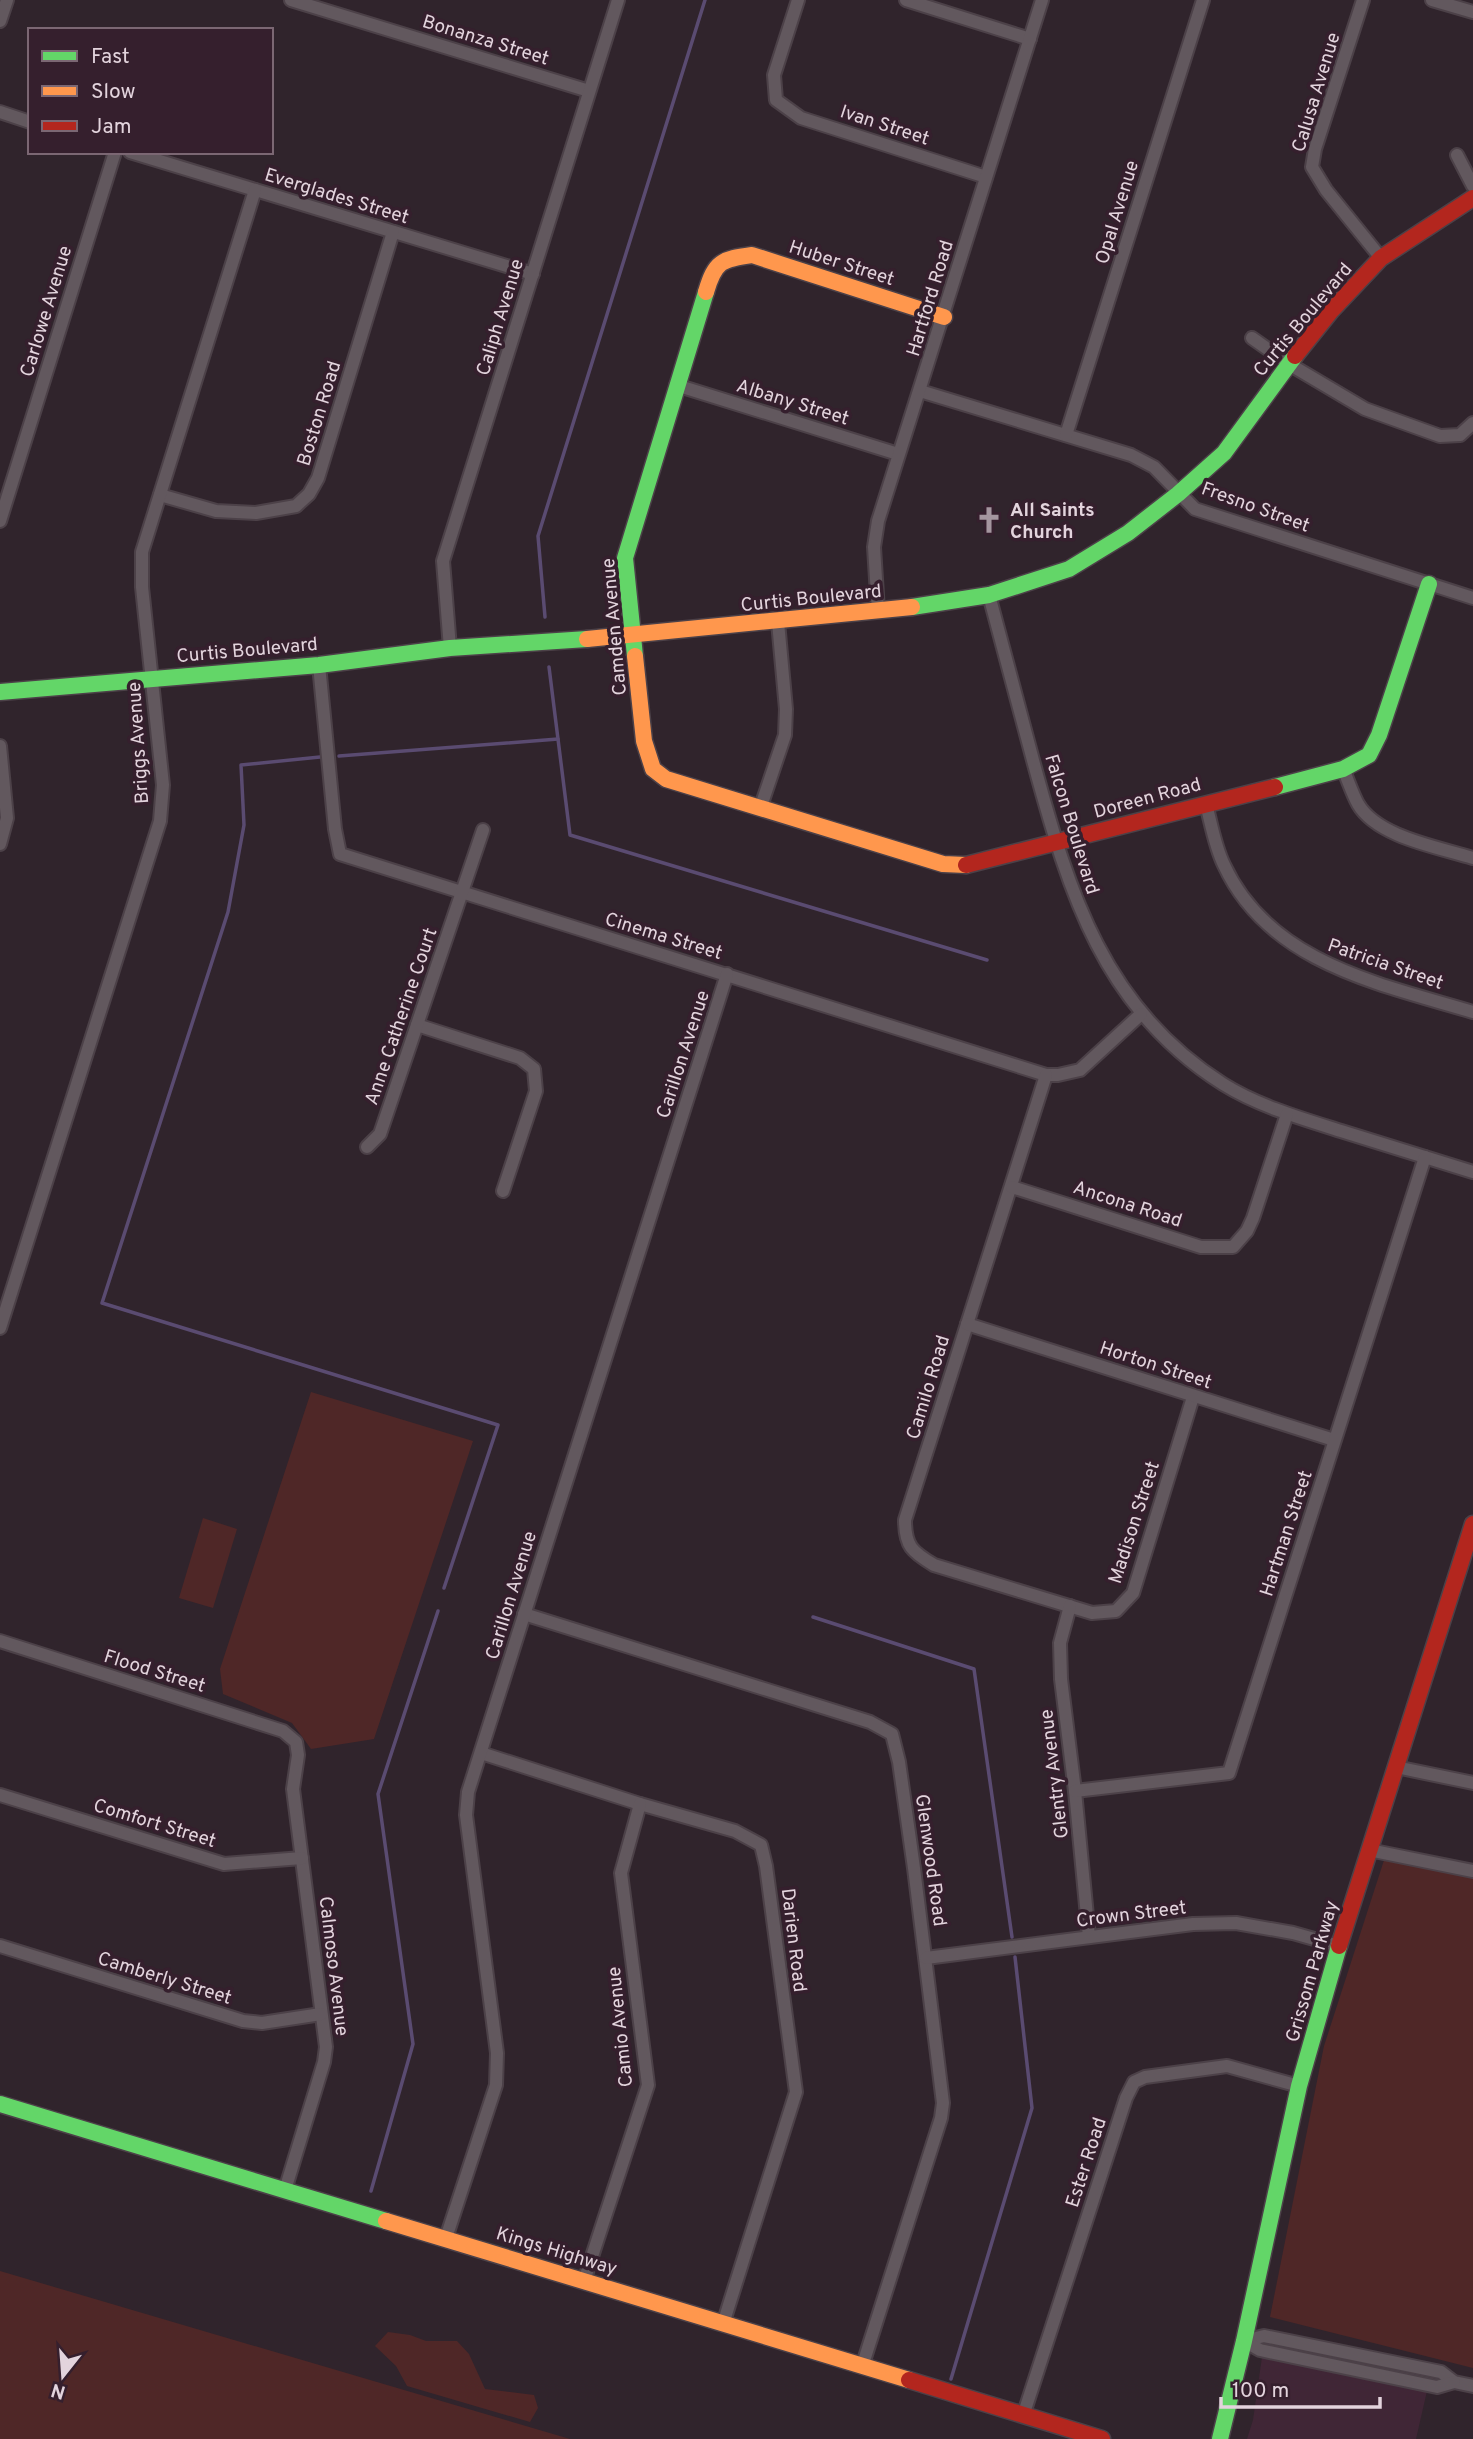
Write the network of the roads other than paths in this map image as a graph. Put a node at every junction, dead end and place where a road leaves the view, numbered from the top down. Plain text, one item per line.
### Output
1 (7, 0) edge
2 (291, 0) edge
3 (618, 0) edge
4 (798, 0) edge
5 (906, 0) edge
6 (1042, 0) edge
7 (1203, 0) edge
8 (1363, 0) edge
9 (1433, 0) edge
10 (1473, 12) edge
11 (0, 21) edge
12 (1030, 39) junction
13 (589, 91) junction
14 (0, 112) edge
15 (28, 121) edge
16 (114, 154) edge
17 (137, 154) edge
18 (1457, 155) dead end
19 (986, 177) junction
20 (1473, 186) edge
21 (255, 190) junction
22 (1473, 198) edge
23 (393, 232) junction
24 (727, 258) joint
25 (1381, 258) junction
26 (533, 274) junction
27 (944, 317) junction
28 (1252, 338) dead end
29 (1289, 364) junction
30 (676, 385) junction
31 (920, 391) junction
32 (1473, 423) edge
33 (1066, 435) junction
34 (898, 454) junction
35 (1178, 494) junction
36 (160, 495) junction
37 (0, 521) edge
38 (1429, 584) junction
39 (989, 595) junction
40 (1473, 598) edge
41 (878, 611) junction
42 (778, 622) junction
43 (633, 636) junction
44 (450, 648) junction
45 (319, 665) junction
46 (152, 679) junction
47 (0, 692) edge
48 (0, 746) edge
49 (1343, 769) junction
50 (1206, 804) junction
51 (760, 809) junction
52 (483, 830) dead end
53 (0, 844) edge
54 (1056, 844) junction
55 (1473, 858) edge
56 (461, 892) junction
57 (727, 974) junction
58 (1473, 1012) edge
59 (1141, 1014) junction
60 (417, 1025) junction
61 (1046, 1074) junction
62 (1287, 1114) junction
63 (367, 1147) dead end
64 (1425, 1157) junction
65 (1473, 1172) edge
66 (1012, 1187) junction
67 (503, 1191) dead end
68 (967, 1324) junction
69 (0, 1328) edge
70 (1193, 1397) junction
71 (1334, 1440) junction
72 (1473, 1524) edge
73 (1070, 1606) junction
74 (524, 1614) junction
75 (0, 1642) edge
76 (296, 1742) joint
77 (481, 1753) junction
78 (1396, 1767) junction
79 (1473, 1783) edge
80 (1075, 1791) junction
81 (0, 1795) edge
82 (640, 1804) junction
83 (1369, 1850) junction
84 (302, 1858) junction
85 (1473, 1871) edge
86 (1089, 1937) junction
87 (0, 1946) edge
88 (1339, 1946) junction
89 (926, 1958) junction
90 (321, 2014) junction
91 (1300, 2086) junction
92 (0, 2104) edge
93 (285, 2190) junction
94 (446, 2238) junction
95 (584, 2281) junction
96 (723, 2324) junction
97 (1244, 2342) junction
98 (862, 2367) junction
99 (1473, 2386) edge
100 (1023, 2416) junction
101 (1102, 2439) edge
102 (1220, 2439) edge

1 - 11 street
2 - 13 street, Bonanza Street
3 - 13 street, Caliph Avenue
4 - 19 street, Ivan Street
5 - 12 street
6 - 12 street, Hartford Road
7 - 33 street, Opal Avenue
8 - 25 street, Calusa Avenue
9 - 10 street
12 - 19 street, Hartford Road
13 - 26 street, Caliph Avenue
14 - 15 street
16 - 37 street, Carlowe Avenue
17 - 21 street, Everglades Street
18 - 20 street
19 - 27 street, Hartford Road
21 - 23 street, Everglades Street
21 - 36 street, Briggs Avenue
22 - 25 street, Curtis Boulevard
23 - 26 street, Everglades Street
23 - 36 street, Boston Road
24 - 27 street, Huber Street
24 - 30 street, Camden Avenue
25 - 29 street, Curtis Boulevard
26 - 44 street, Caliph Avenue
27 - 31 street, Hartford Road
28 - 29 street
29 - 32 street
29 - 35 street, Curtis Boulevard
30 - 34 street, Albany Street
30 - 43 street, Camden Avenue
31 - 33 street, Fresno Street
31 - 34 street, Hartford Road
33 - 35 street, Fresno Street
34 - 41 street, Hartford Road
35 - 38 street, Fresno Street
35 - 39 street, Curtis Boulevard
36 - 46 street, Briggs Avenue
38 - 40 street, Fresno Street
38 - 49 street, Doreen Road
39 - 41 street, Curtis Boulevard
39 - 54 street, Falcon Boulevard
41 - 42 street, Curtis Boulevard
42 - 43 street, Curtis Boulevard
42 - 51 street
43 - 44 street, Curtis Boulevard
43 - 51 street, Camden Avenue
44 - 45 street, Curtis Boulevard
45 - 46 street, Curtis Boulevard
45 - 56 street, Cinema Street
46 - 47 street, Curtis Boulevard
46 - 69 street, Briggs Avenue
48 - 53 street
49 - 50 street, Doreen Road
49 - 55 street
50 - 54 street, Doreen Road
50 - 58 street, Patricia Street
51 - 54 street, Doreen Road
52 - 56 street, Anne Catherine Court
54 - 59 street, Falcon Boulevard
56 - 57 street, Cinema Street
56 - 60 street, Anne Catherine Court
57 - 61 street, Cinema Street
57 - 74 street, Carillon Avenue
59 - 61 street, Cinema Street
59 - 62 street, Falcon Boulevard
60 - 63 street, Anne Catherine Court
60 - 67 street
61 - 66 street, Camilo Road
62 - 64 street, Falcon Boulevard
62 - 66 street, Ancona Road
64 - 65 street, Falcon Boulevard
64 - 71 street, Hartman Street
66 - 68 street, Camilo Road
68 - 70 street, Horton Street
68 - 73 street, Camilo Road
70 - 71 street, Horton Street
70 - 73 street, Madison Street
71 - 80 street, Hartman Street
72 - 78 street, Grissom Parkway
73 - 80 street, Glentry Avenue
74 - 77 street, Carillon Avenue
74 - 89 street, Glenwood Road
75 - 76 street, Flood Street
76 - 84 street, Calmoso Avenue
77 - 82 street, Darien Road
77 - 94 street, Carillon Avenue
78 - 79 street
78 - 83 street, Grissom Parkway
80 - 86 street, Glentry Avenue
81 - 84 street, Comfort Street
82 - 95 street, Camio Avenue
82 - 96 street, Darien Road
83 - 85 street
83 - 88 street, Grissom Parkway
84 - 90 street, Calmoso Avenue
86 - 88 street, Crown Street
86 - 89 street, Crown Street
87 - 90 street, Camberly Street
88 - 91 street, Grissom Parkway
89 - 98 street, Glenwood Road
90 - 93 street, Calmoso Avenue
91 - 97 street, Grissom Parkway
91 - 100 street, Ester Road
92 - 93 street, Kings Highway
93 - 94 street, Kings Highway
94 - 95 street, Kings Highway
95 - 96 street, Kings Highway
96 - 98 street, Kings Highway
97 - 99 street
97 - 102 street, Grissom Parkway
98 - 100 street, Kings Highway
100 - 101 street, Kings Highway

